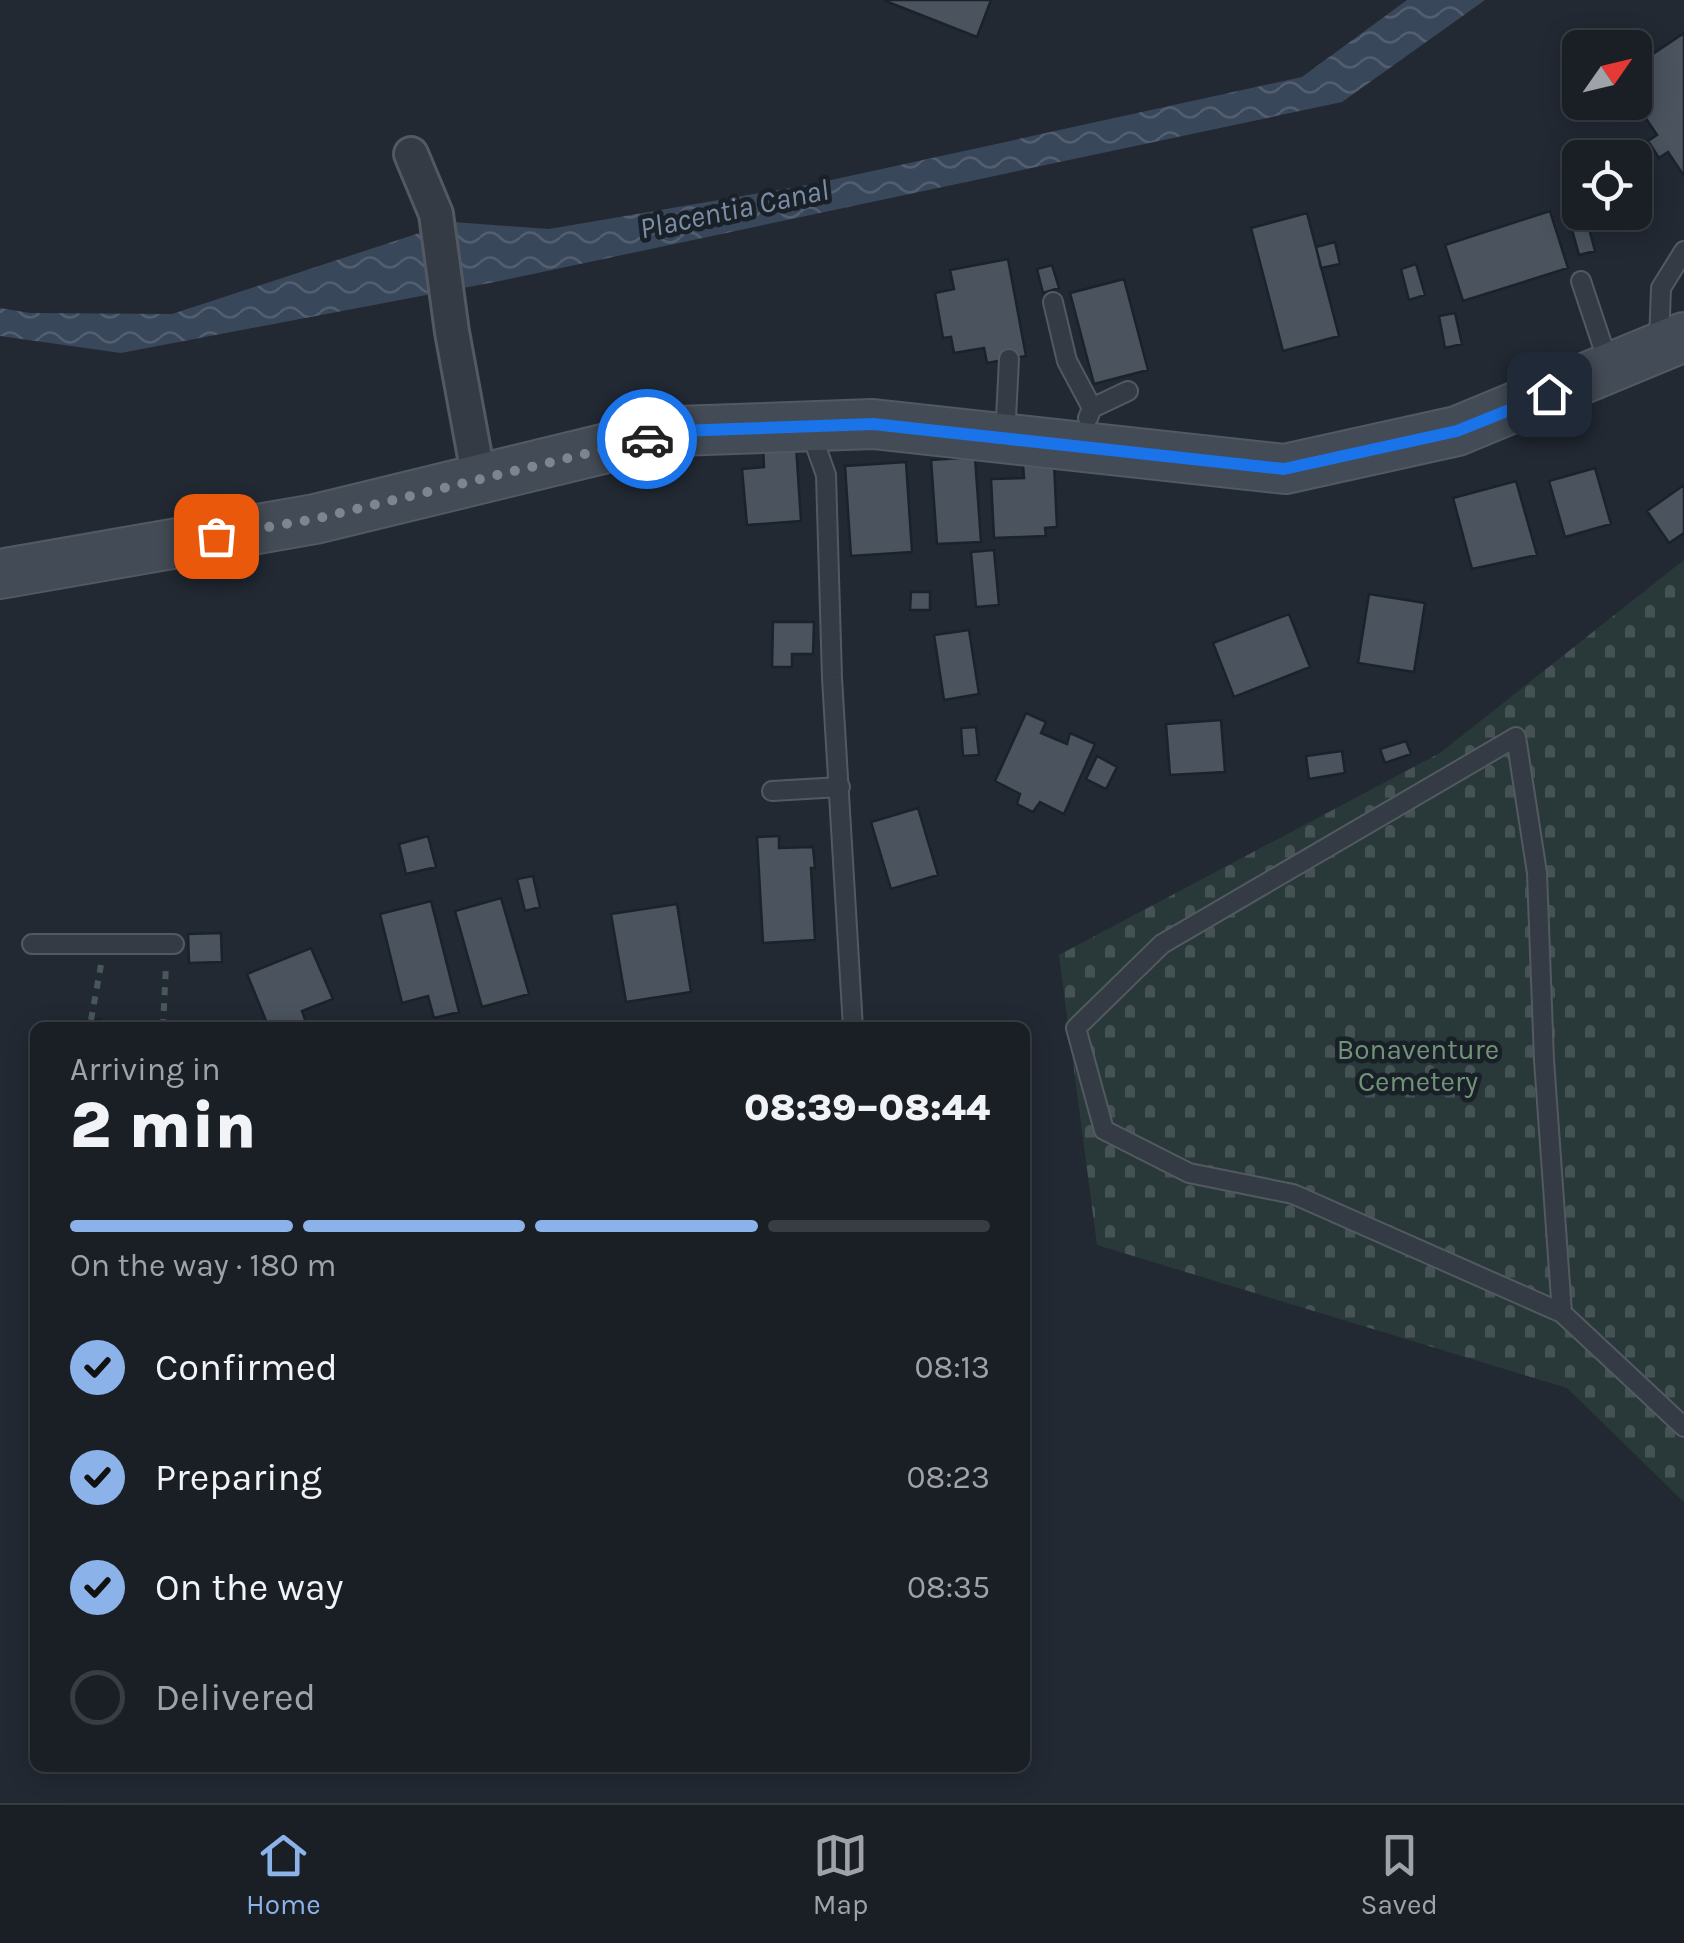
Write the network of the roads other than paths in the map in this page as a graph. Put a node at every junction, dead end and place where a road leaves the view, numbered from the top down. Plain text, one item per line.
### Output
1 (411, 154) dead end
2 (1684, 251) edge
3 (1580, 281) dead end
4 (1052, 302) dead end
5 (1671, 343) edge
6 (1009, 360) dead end
7 (1610, 368) junction
8 (1128, 391) dead end
9 (809, 426) junction
10 (1084, 427) junction
11 (1006, 439) junction
12 (479, 480) junction
13 (0, 574) edge
14 (840, 787) junction
15 (772, 791) dead end
16 (32, 944) dead end
17 (170, 944) road end
18 (853, 1022) edge
19 (1562, 1314) junction
20 (1684, 1427) edge

1 - 12 street
2 - 5 lane
3 - 7 lane
4 - 10 lane
5 - 7 street
6 - 11 lane
7 - 10 street
8 - 10 lane
9 - 11 street
9 - 12 street
9 - 14 lane
10 - 11 street
12 - 13 street
14 - 15 lane
14 - 18 lane
16 - 17 lane
19 - 19 lane
19 - 20 lane

